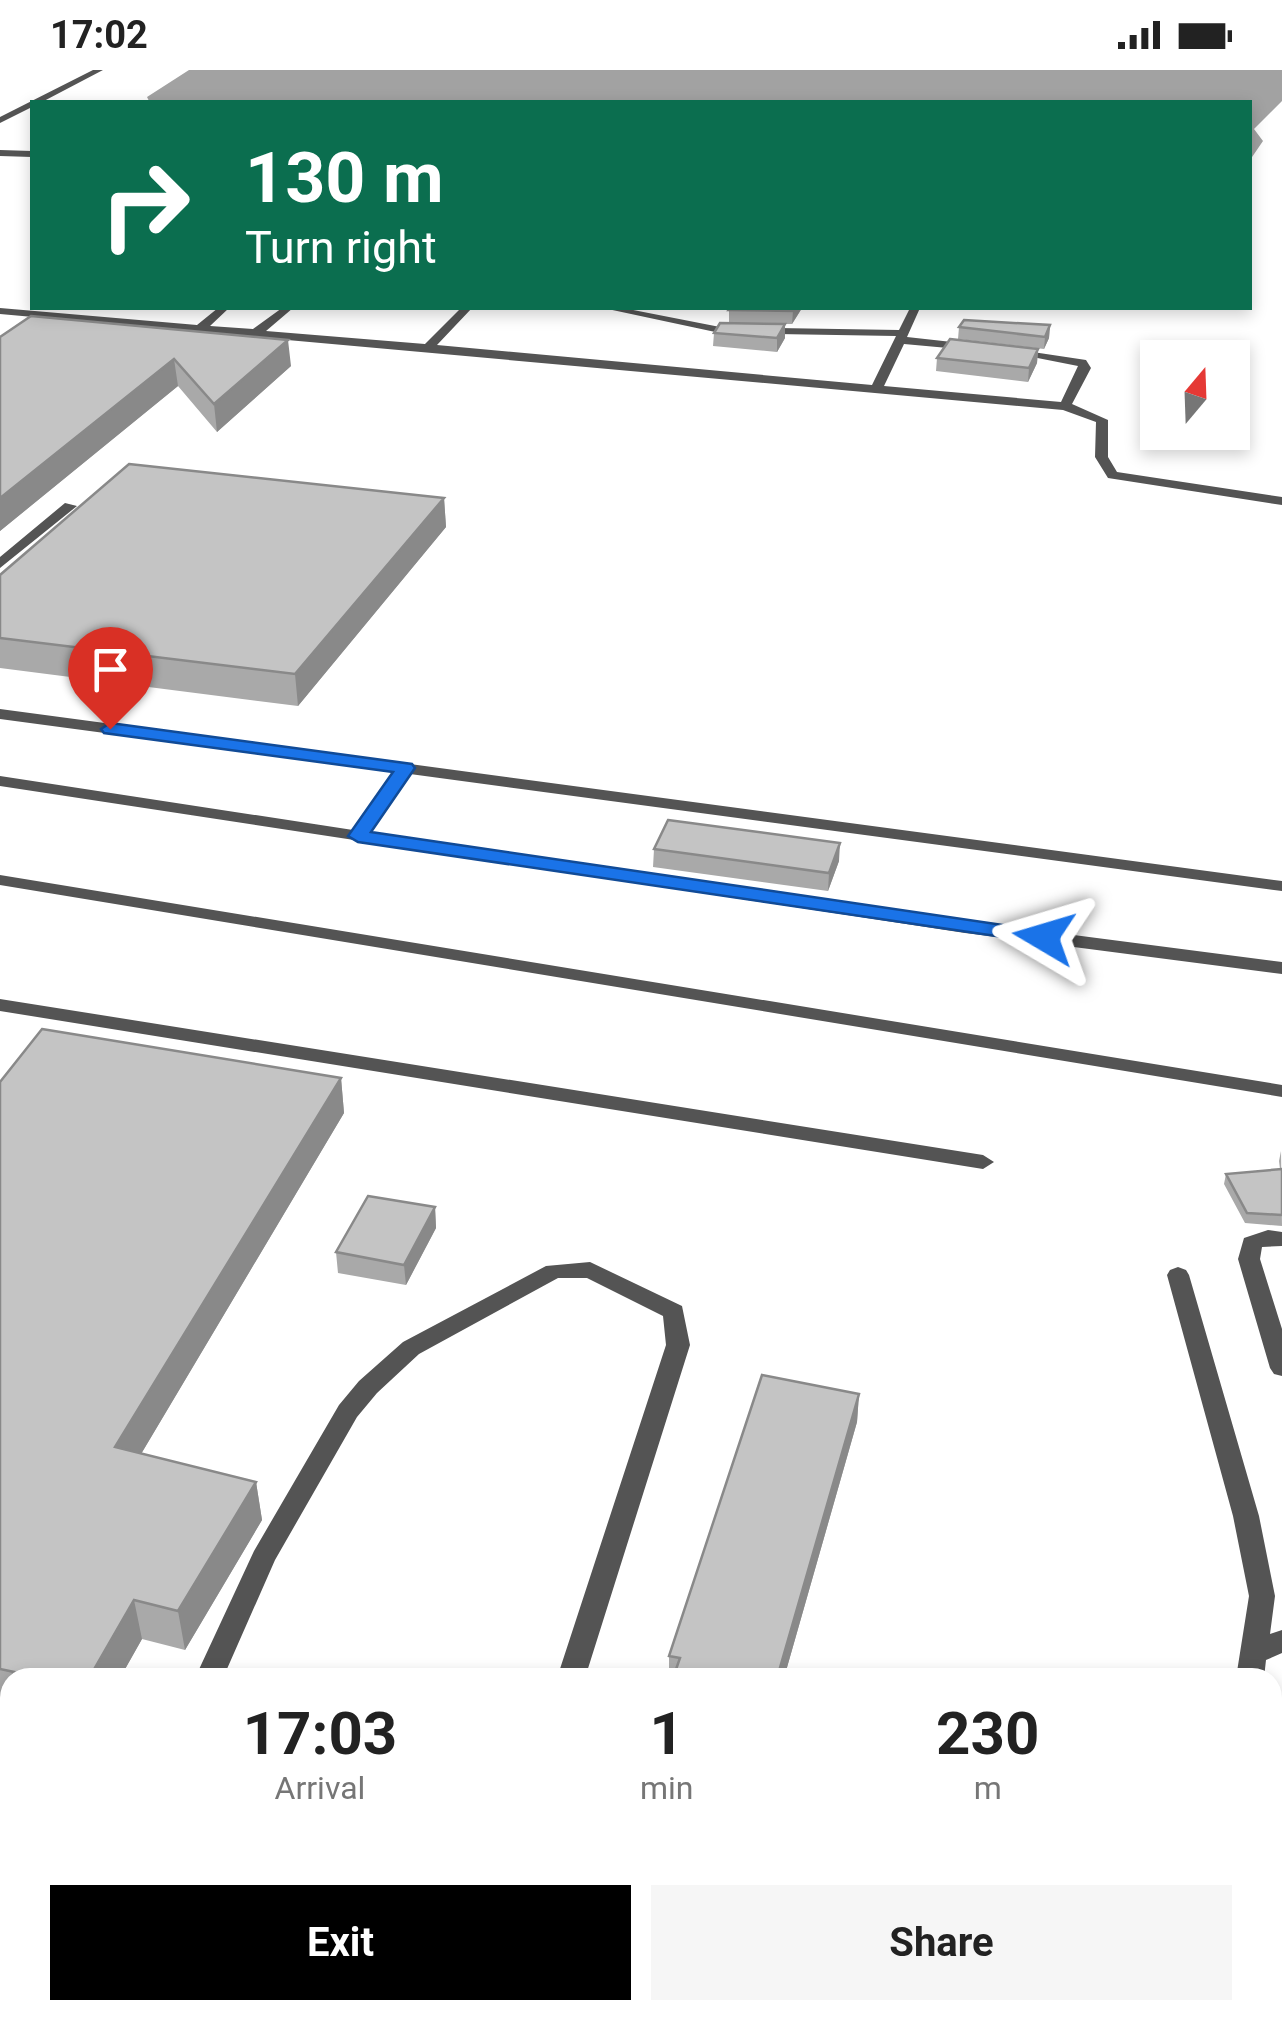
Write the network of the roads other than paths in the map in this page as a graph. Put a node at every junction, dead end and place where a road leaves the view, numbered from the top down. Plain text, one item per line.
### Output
1 (99, 70) edge
2 (40, 100) edge
3 (30, 105) edge
4 (30, 117) edge
5 (4, 118) edge
6 (0, 153) edge
7 (30, 154) edge
8 (222, 310) edge
9 (285, 310) edge
10 (465, 310) edge
11 (620, 310) edge
12 (914, 310) edge
13 (0, 311) edge
14 (200, 328) junction
15 (256, 333) junction
16 (901, 336) junction
17 (428, 348) junction
18 (990, 349) edge
19 (1006, 351) edge
20 (876, 390) junction
21 (1066, 406) junction
22 (1282, 501) edge
23 (70, 506) dead end
24 (0, 564) edge
25 (0, 714) edge
26 (406, 768) junction
27 (0, 781) edge
28 (358, 836) junction
29 (0, 880) edge
30 (1282, 886) edge
31 (1282, 968) edge
32 (0, 1005) edge
33 (1282, 1090) edge
34 (983, 1162) dead end
35 (1282, 1239) edge
36 (1178, 1276) dead end
37 (1282, 1368) edge
38 (1282, 1641) edge
39 (1252, 1665) edge
40 (214, 1668) edge
41 (574, 1668) edge

1 - 2 street
3 - 5 street
4 - 5 street
6 - 7 street
8 - 14 street
9 - 15 street
10 - 17 street
11 - 16 street
12 - 16 street
13 - 14 street
14 - 15 street
15 - 17 street
16 - 18 street
16 - 20 street
17 - 20 street
19 - 21 street
20 - 21 street
21 - 22 street
23 - 24 street
25 - 26 street
26 - 28 street
26 - 30 street
27 - 28 street
28 - 31 street
29 - 33 street
32 - 34 street
35 - 37 street
36 - 39 street
38 - 39 street
40 - 41 street

